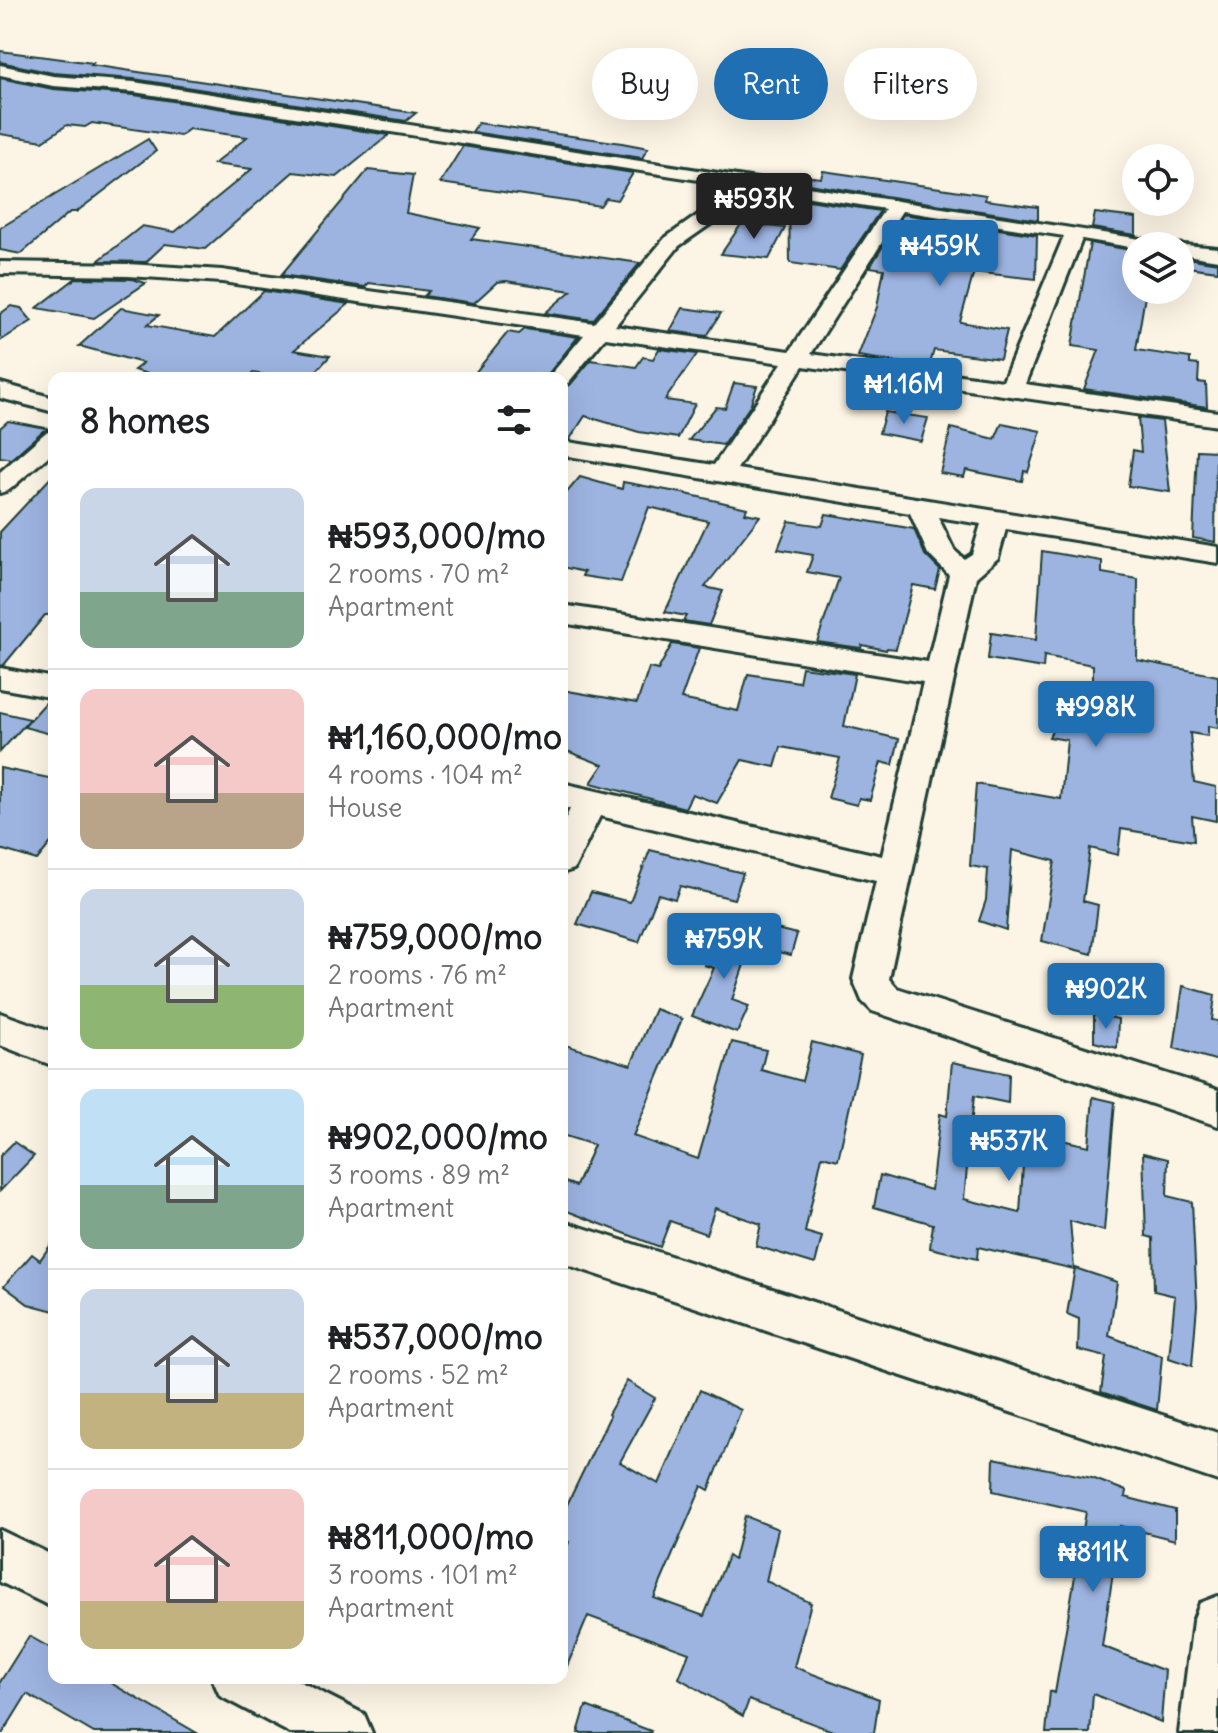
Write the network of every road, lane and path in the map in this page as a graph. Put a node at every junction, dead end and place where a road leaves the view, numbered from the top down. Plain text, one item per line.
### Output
1 (0, 70) edge
2 (769, 186) junction
3 (896, 206) junction
4 (1075, 233) junction
5 (1122, 240) edge
6 (1194, 250) edge
7 (1218, 254) edge
8 (0, 268) edge
9 (599, 329) junction
10 (799, 357) junction
11 (565, 372) edge
12 (1012, 388) junction
13 (0, 390) edge
14 (48, 404) edge
15 (1218, 419) edge
16 (48, 443) edge
17 (568, 449) edge
18 (721, 474) junction
19 (0, 485) edge
20 (920, 507) junction
21 (996, 519) junction
22 (1218, 555) edge
23 (963, 573) junction
24 (568, 615) edge
25 (938, 674) junction
26 (0, 678) edge
27 (48, 687) edge
28 (576, 798) edge
29 (568, 833) edge
30 (895, 872) junction
31 (0, 1029) edge
32 (48, 1047) edge
33 (1218, 1108) edge
34 (568, 1244) edge
35 (1218, 1457) edge
36 (1218, 1621) edge
37 (250, 1684) edge
38 (345, 1733) edge
39 (1206, 1733) edge

1 - 2 street
2 - 3 street
2 - 9 street
3 - 4 street
3 - 10 street
4 - 5 street
4 - 12 street
6 - 7 street
8 - 9 street
9 - 10 street
9 - 11 street
10 - 12 street
10 - 18 street
12 - 15 street
13 - 14 street
16 - 19 street
17 - 18 street
18 - 20 street
20 - 21 street
20 - 23 street
21 - 22 street
21 - 23 street
23 - 25 street
24 - 25 street
25 - 30 street
26 - 27 street
28 - 29 street
28 - 30 street
30 - 33 street
31 - 32 street
34 - 35 street
36 - 39 street
37 - 38 street

